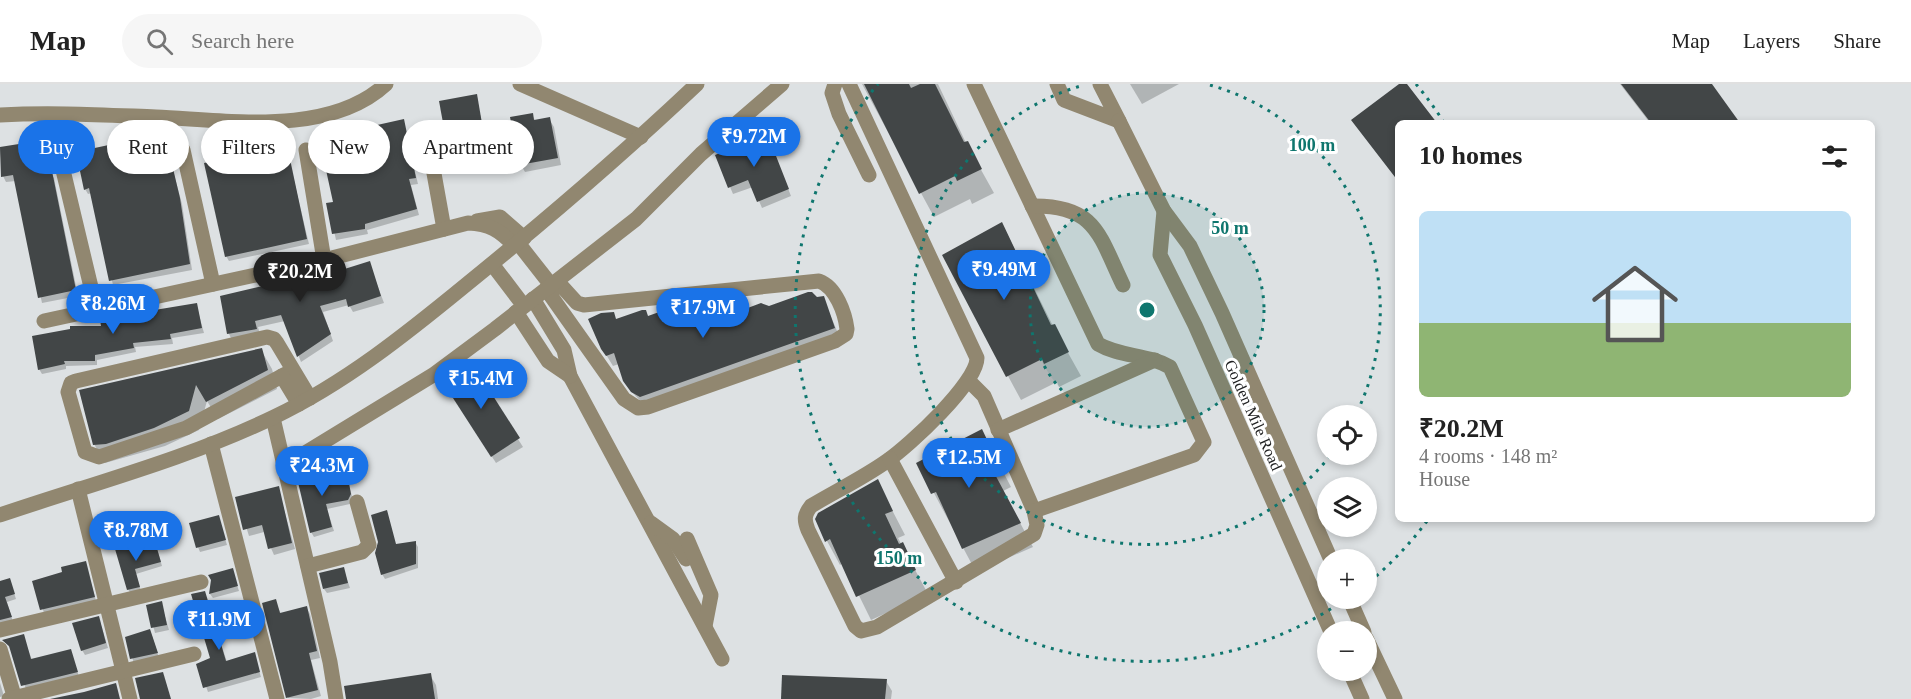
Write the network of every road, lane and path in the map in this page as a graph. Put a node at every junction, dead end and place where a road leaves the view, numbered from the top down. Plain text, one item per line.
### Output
1 (386, 84) edge
2 (520, 84) edge
3 (697, 84) edge
4 (782, 84) edge
5 (835, 84) edge
6 (849, 84) edge
7 (974, 84) edge
8 (1057, 84) edge
9 (1100, 84) edge
10 (0, 115) edge
11 (1119, 121) junction
12 (641, 137) junction
13 (306, 150) dead end
14 (64, 174) edge
15 (188, 174) edge
16 (434, 174) edge
17 (869, 175) dead end
18 (1032, 206) junction
19 (1164, 211) junction
20 (444, 229) junction
21 (519, 242) junction
22 (324, 260) junction
23 (492, 264) junction
24 (213, 284) junction
25 (551, 285) junction
26 (1123, 285) dead end
27 (581, 305) junction
28 (524, 306) junction
29 (96, 308) junction
30 (567, 317) junction
31 (44, 321) dead end
32 (1155, 360) junction
33 (287, 373) junction
34 (570, 376) junction
35 (969, 381) junction
36 (305, 401) junction
37 (273, 418) junction
38 (998, 430) junction
39 (211, 444) junction
40 (890, 459) junction
41 (284, 466) junction
42 (78, 489) junction
43 (357, 502) dead end
44 (1034, 511) junction
45 (0, 515) edge
46 (649, 522) junction
47 (687, 539) dead end
48 (1326, 549) edge
49 (308, 566) junction
50 (201, 582) dead end
51 (956, 582) junction
52 (703, 594) dead end
53 (107, 605) junction
54 (1326, 621) edge
55 (705, 626) junction
56 (0, 630) edge
57 (0, 649) edge
58 (194, 654) dead end
59 (722, 659) dead end
60 (1377, 661) edge
61 (123, 671) junction
62 (1354, 681) edge
63 (13, 698) edge
64 (130, 699) edge
65 (277, 699) edge
66 (336, 699) edge
67 (1362, 699) edge
68 (1395, 699) edge

1 - 10 street
2 - 12 street
3 - 12 street
4 - 25 street
5 - 17 street
6 - 35 street
7 - 18 street
8 - 11 street
9 - 11 street, Golden Mile Road
11 - 19 street, Golden Mile Road
12 - 21 street
13 - 22 street
14 - 29 street
15 - 24 street
16 - 20 street
18 - 26 street
18 - 32 street
19 - 48 street, Golden Mile Road
19 - 54 street, Golden Mile Road
20 - 21 street
20 - 22 street
21 - 23 street
21 - 25 street
22 - 24 street
23 - 28 street
23 - 36 street
24 - 29 street
25 - 27 street
25 - 28 street
25 - 30 street
27 - 30 street
27 - 30 street
28 - 34 street
28 - 34 street
28 - 41 street
29 - 31 street
32 - 38 street
32 - 44 street
33 - 33 street
33 - 36 street
34 - 46 street
35 - 38 street
35 - 40 street
36 - 37 street
37 - 39 street
37 - 41 street
38 - 44 street
39 - 42 street
39 - 65 street
40 - 51 street
40 - 51 street
41 - 49 street
42 - 45 street
42 - 53 street
43 - 49 street
44 - 51 street
46 - 52 street
46 - 55 street
47 - 55 street
49 - 66 street
50 - 53 street
53 - 56 street
53 - 61 street
55 - 59 street
57 - 63 street
58 - 61 street
60 - 68 street
61 - 63 street
61 - 64 street
62 - 67 street

